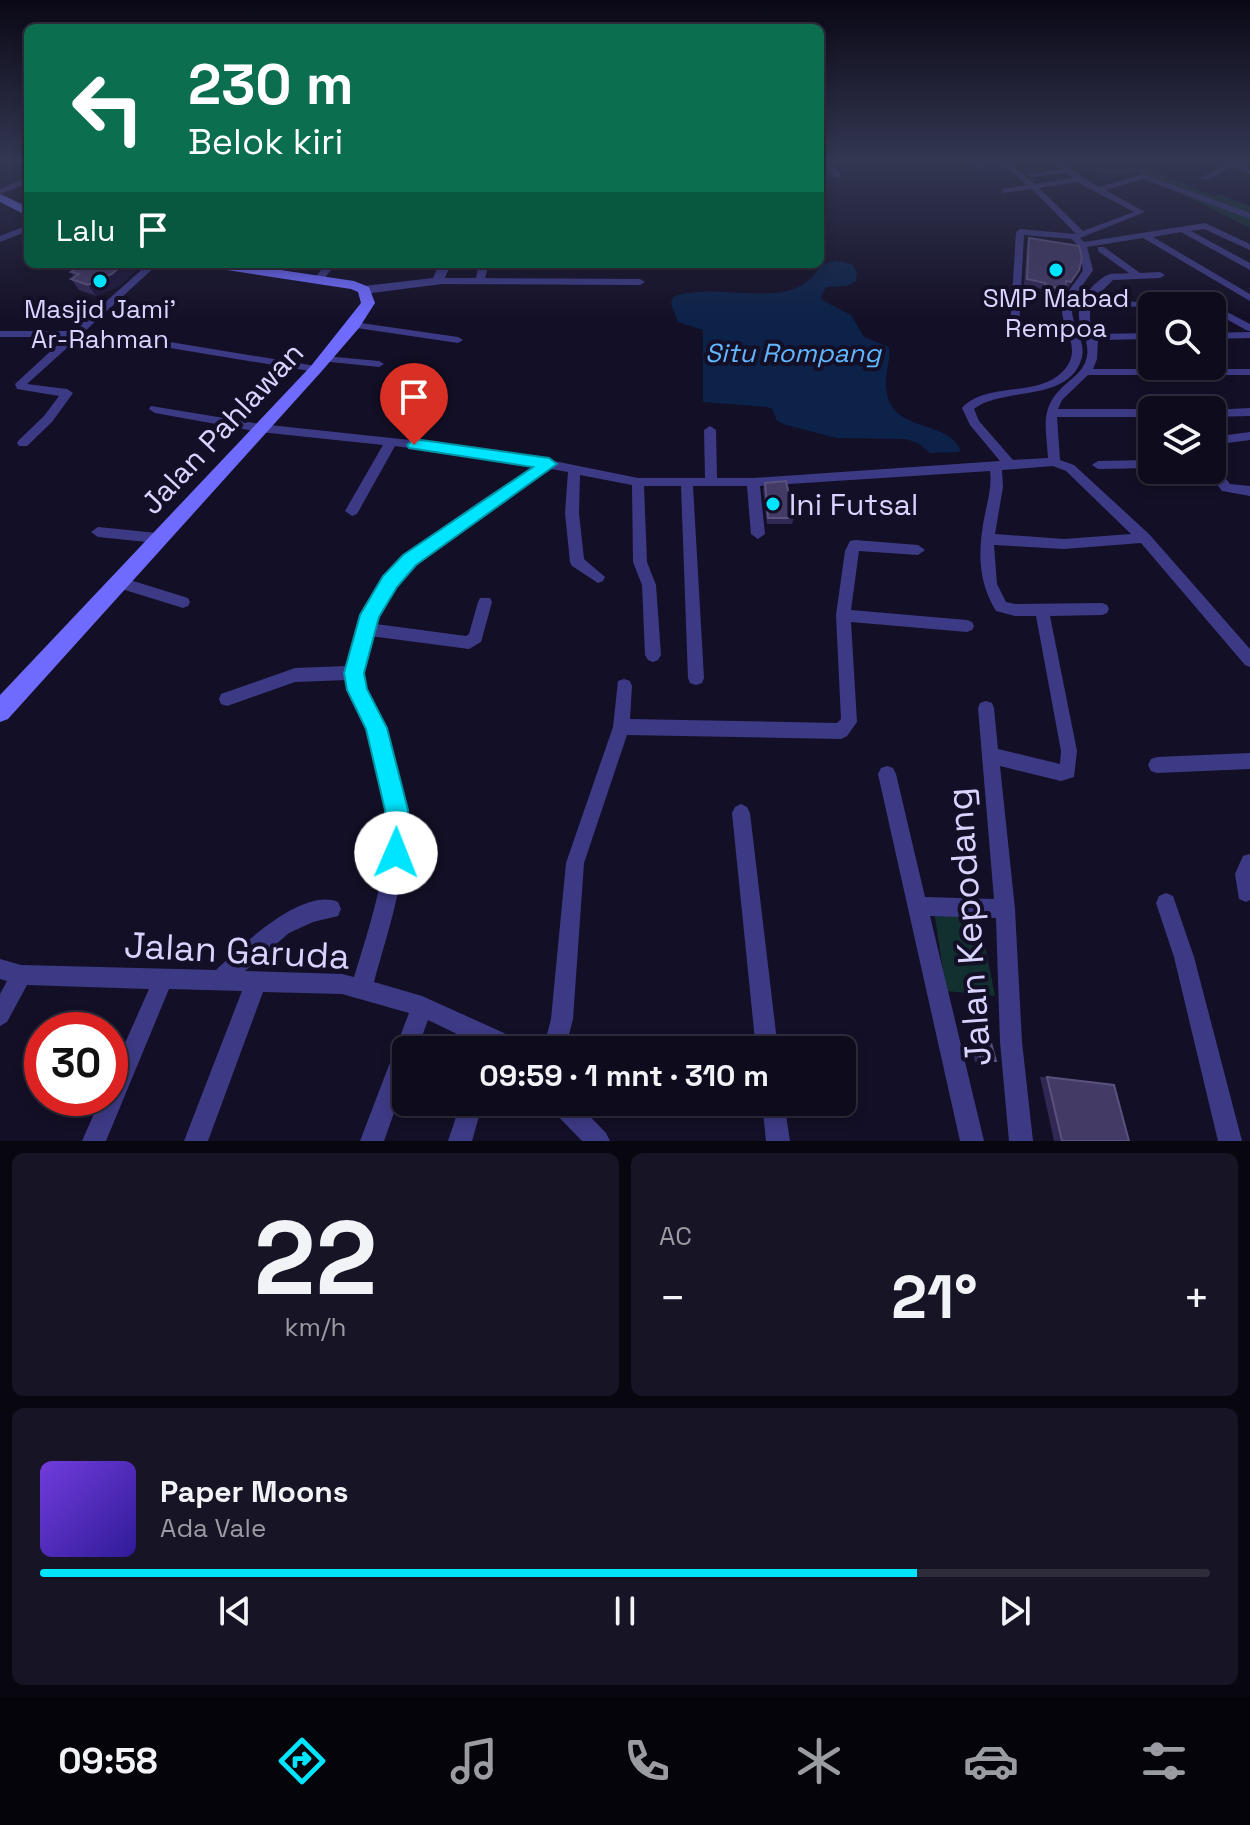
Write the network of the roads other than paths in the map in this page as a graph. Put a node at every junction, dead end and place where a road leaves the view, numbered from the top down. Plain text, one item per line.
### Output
1 (1058, 214) edge
2 (1136, 214) edge
3 (1182, 229) junction
4 (24, 230) edge
5 (1146, 236) junction
6 (0, 239) edge
7 (1079, 239) junction
8 (1250, 247) edge
9 (1101, 249) dead end
10 (1250, 267) edge
11 (149, 268) edge
12 (256, 268) edge
13 (328, 268) edge
14 (443, 268) edge
15 (483, 268) edge
16 (1137, 275) junction
17 (1160, 275) dead end
18 (319, 279) junction
19 (480, 280) junction
20 (438, 281) junction
21 (640, 282) dead end
22 (364, 290) junction
23 (1250, 298) edge
24 (1085, 304) junction
25 (1138, 305) edge
26 (1226, 314) edge
27 (354, 325) junction
28 (1014, 327) dead end
29 (1250, 328) edge
30 (76, 333) junction
31 (0, 334) edge
32 (1250, 335) edge
33 (1138, 336) edge
34 (1226, 336) edge
35 (1091, 337) junction
36 (458, 340) dead end
37 (320, 364) junction
38 (379, 364) dead end
39 (1086, 372) junction
40 (1250, 372) edge
41 (155, 409) dead end
42 (1250, 412) edge
43 (1051, 413) junction
44 (1138, 413) edge
45 (1226, 413) edge
46 (260, 428) junction
47 (710, 430) dead end
48 (1250, 436) edge
49 (1226, 439) edge
50 (391, 442) junction
51 (23, 443) dead end
52 (1054, 462) junction
53 (549, 464) junction
54 (1138, 464) edge
55 (1098, 465) dead end
56 (1011, 466) junction
57 (995, 468) junction
58 (574, 470) junction
59 (638, 482) junction
60 (753, 482) junction
61 (687, 483) junction
62 (711, 483) junction
63 (1223, 484) edge
64 (1250, 491) edge
65 (352, 511) dead end
66 (98, 532) dead end
67 (758, 534) dead end
68 (157, 538) junction
69 (1144, 538) junction
70 (986, 539) junction
71 (918, 550) dead end
72 (598, 577) dead end
73 (117, 582) junction
74 (183, 602) dead end
75 (485, 602) dead end
76 (1102, 609) dead end
77 (1042, 610) junction
78 (843, 615) junction
79 (967, 626) dead end
80 (365, 629) junction
81 (1242, 641) edge
82 (653, 655) dead end
83 (1250, 660) edge
84 (354, 673) junction
85 (696, 678) dead end
86 (624, 686) dead end
87 (227, 699) dead end
88 (986, 708) dead end
89 (0, 711) edge
90 (621, 727) junction
91 (990, 755) junction
92 (1250, 761) edge
93 (1157, 765) dead end
94 (887, 774) dead end
95 (741, 813) dead end
96 (1250, 863) edge
97 (1246, 892) dead end
98 (1166, 903) dead end
99 (918, 906) junction
100 (331, 909) dead end
101 (1005, 909) junction
102 (0, 969) edge
103 (21, 975) junction
104 (163, 980) junction
105 (219, 982) junction
106 (256, 982) junction
107 (361, 990) junction
108 (422, 1006) junction
109 (0, 1015) edge
110 (478, 1036) edge
111 (558, 1036) edge
112 (765, 1036) edge
113 (468, 1116) edge
114 (574, 1116) edge
115 (775, 1116) edge
116 (94, 1141) edge
117 (196, 1141) edge
118 (372, 1141) edge
119 (460, 1141) edge
120 (598, 1141) edge
121 (778, 1141) edge
122 (972, 1141) edge
123 (1021, 1141) edge
124 (1230, 1141) edge

1 - 7 street
2 - 7 street
3 - 5 street
3 - 8 street
3 - 10 street
4 - 6 street
5 - 7 street
5 - 23 street
7 - 28 street
7 - 56 street
9 - 16 street
11 - 30 street
12 - 18 main road
13 - 18 street
14 - 20 street
15 - 19 street
16 - 17 street
16 - 24 street
18 - 22 main road
19 - 20 street
19 - 21 street
20 - 22 street
22 - 27 main road, Jalan Pahlawan
24 - 25 street
24 - 35 street
26 - 29 street
27 - 36 street
27 - 37 main road, Jalan Pahlawan
30 - 31 street
30 - 37 street
30 - 51 street
32 - 34 street
33 - 35 street
35 - 39 street
37 - 38 street
37 - 46 main road, Jalan Pahlawan
39 - 40 street
39 - 43 street
41 - 46 street
42 - 45 street
43 - 44 street
43 - 52 street
46 - 50 street
46 - 68 main road, Jalan Pahlawan
47 - 62 street
48 - 49 street
50 - 53 street
50 - 65 street
52 - 56 street
52 - 69 street
53 - 58 street
53 - 80 street
54 - 55 street
56 - 57 street
57 - 60 street
57 - 70 street
58 - 59 street
58 - 72 street
59 - 61 street
59 - 82 street
60 - 62 street
60 - 67 street
61 - 62 street
61 - 85 street
63 - 64 street
66 - 68 street
68 - 73 main road, Jalan Pahlawan
69 - 70 street
69 - 81 street
70 - 77 street
71 - 78 street
73 - 74 street
73 - 89 main road, Jalan Pahlawan
75 - 80 street
76 - 77 street
77 - 91 street
78 - 79 street
78 - 90 street
80 - 84 street
81 - 83 street
84 - 87 street
84 - 107 street
86 - 90 street
88 - 91 street, Jalan Kepodang
90 - 111 street
91 - 101 street, Jalan Kepodang
92 - 93 street
94 - 99 street
95 - 112 street
96 - 97 street
98 - 124 street
99 - 101 street
99 - 122 street
100 - 105 street
101 - 123 street, Jalan Kepodang
102 - 103 street, Jalan Garuda
103 - 104 street, Jalan Garuda
103 - 109 street
104 - 105 street, Jalan Garuda
104 - 116 street
105 - 106 street, Jalan Garuda
106 - 107 street, Jalan Garuda
106 - 117 street
107 - 108 street, Jalan Garuda
108 - 110 street, Jalan Garuda
108 - 118 street
113 - 119 street
114 - 120 street
115 - 121 street

